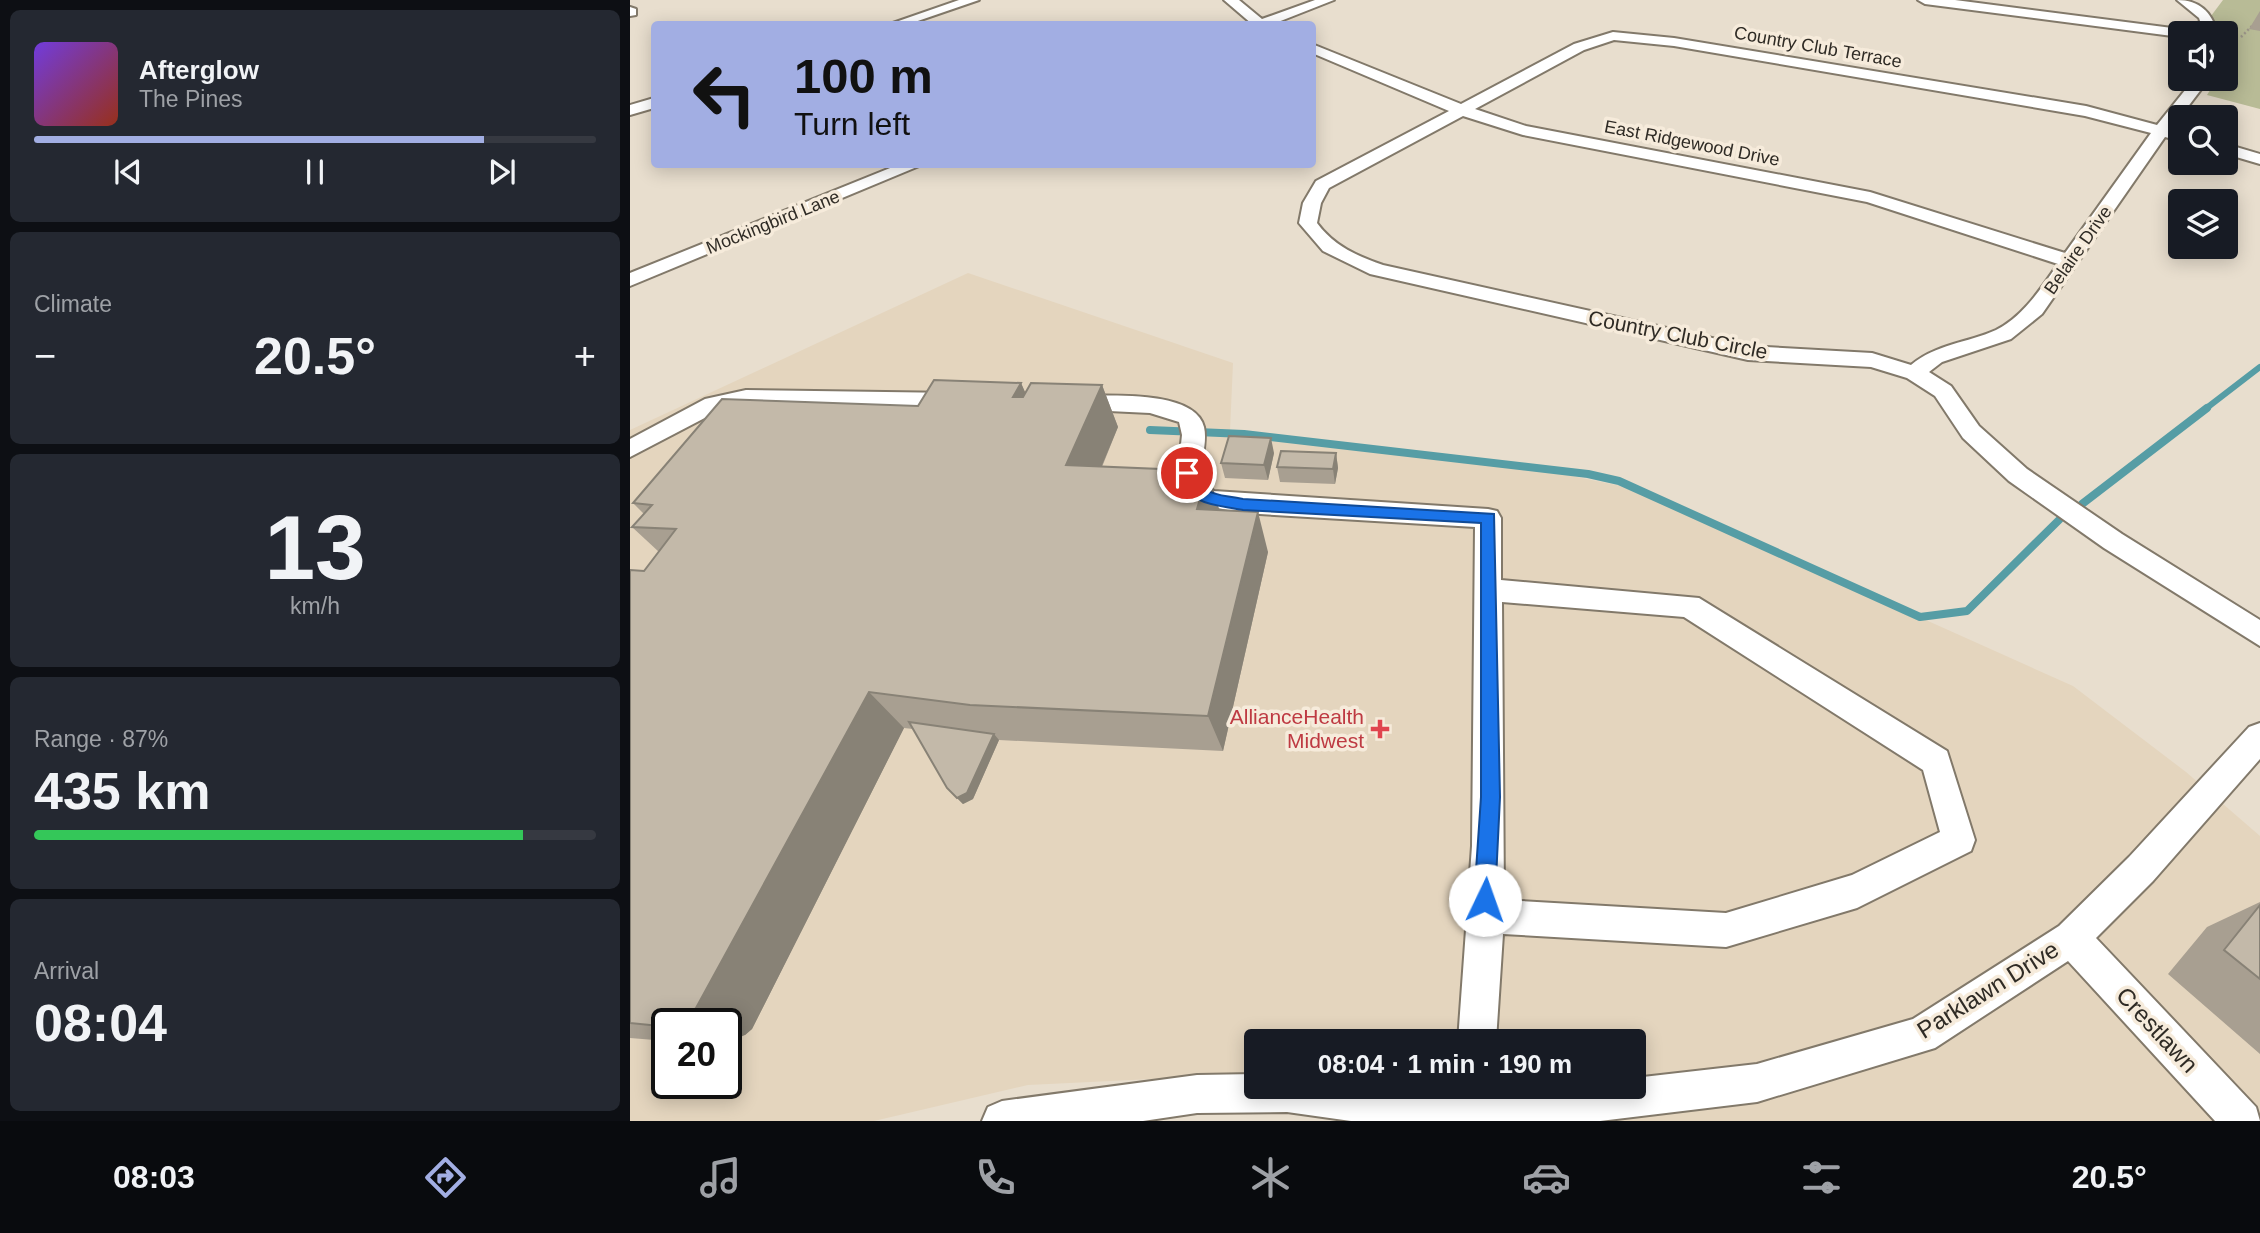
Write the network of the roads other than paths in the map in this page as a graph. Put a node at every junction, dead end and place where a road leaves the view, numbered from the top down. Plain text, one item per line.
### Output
1 (972, 0) edge
2 (1231, 0) edge
3 (1327, 0) edge
4 (1925, 0) edge
5 (2184, 0) edge
6 (1956, 2) edge
7 (906, 21) edge
8 (1257, 21) edge
9 (1269, 21) edge
10 (2207, 21) edge
11 (2168, 31) edge
12 (1316, 50) edge
13 (651, 104) edge
14 (630, 110) edge
15 (1461, 110) junction
16 (2168, 132) edge
17 (2168, 137) edge
18 (2238, 153) edge
19 (2260, 159) edge
20 (906, 168) edge
21 (2069, 261) junction
22 (630, 280) edge
23 (1915, 373) junction
24 (973, 401) edge
25 (1056, 403) edge
26 (630, 449) edge
27 (1488, 590) junction
28 (2260, 634) edge
29 (2260, 737) edge
30 (1484, 916) junction
31 (2071, 938) junction
32 (1478, 1029) edge
33 (1466, 1111) edge
34 (1002, 1121) edge
35 (2242, 1121) edge

1 - 7 street
2 - 8 street
3 - 9 street
4 - 6 street
5 - 10 street
6 - 11 street
12 - 15 street, East Ridgewood Drive
13 - 14 street
15 - 16 street, Country Club Terrace
15 - 21 street, East Ridgewood Drive
15 - 23 street, Country Club Circle
17 - 21 street, Belaire Drive
18 - 19 street
20 - 22 street, Mockingbird Lane
21 - 23 street, Belaire Drive
23 - 28 street, Country Club Circle
24 - 26 street
25 - 27 street
27 - 30 street
27 - 30 street
29 - 31 street, Parklawn Drive
30 - 32 street
31 - 33 street, Parklawn Drive
31 - 35 street, Crestlawn
33 - 34 street, Parklawn Drive

